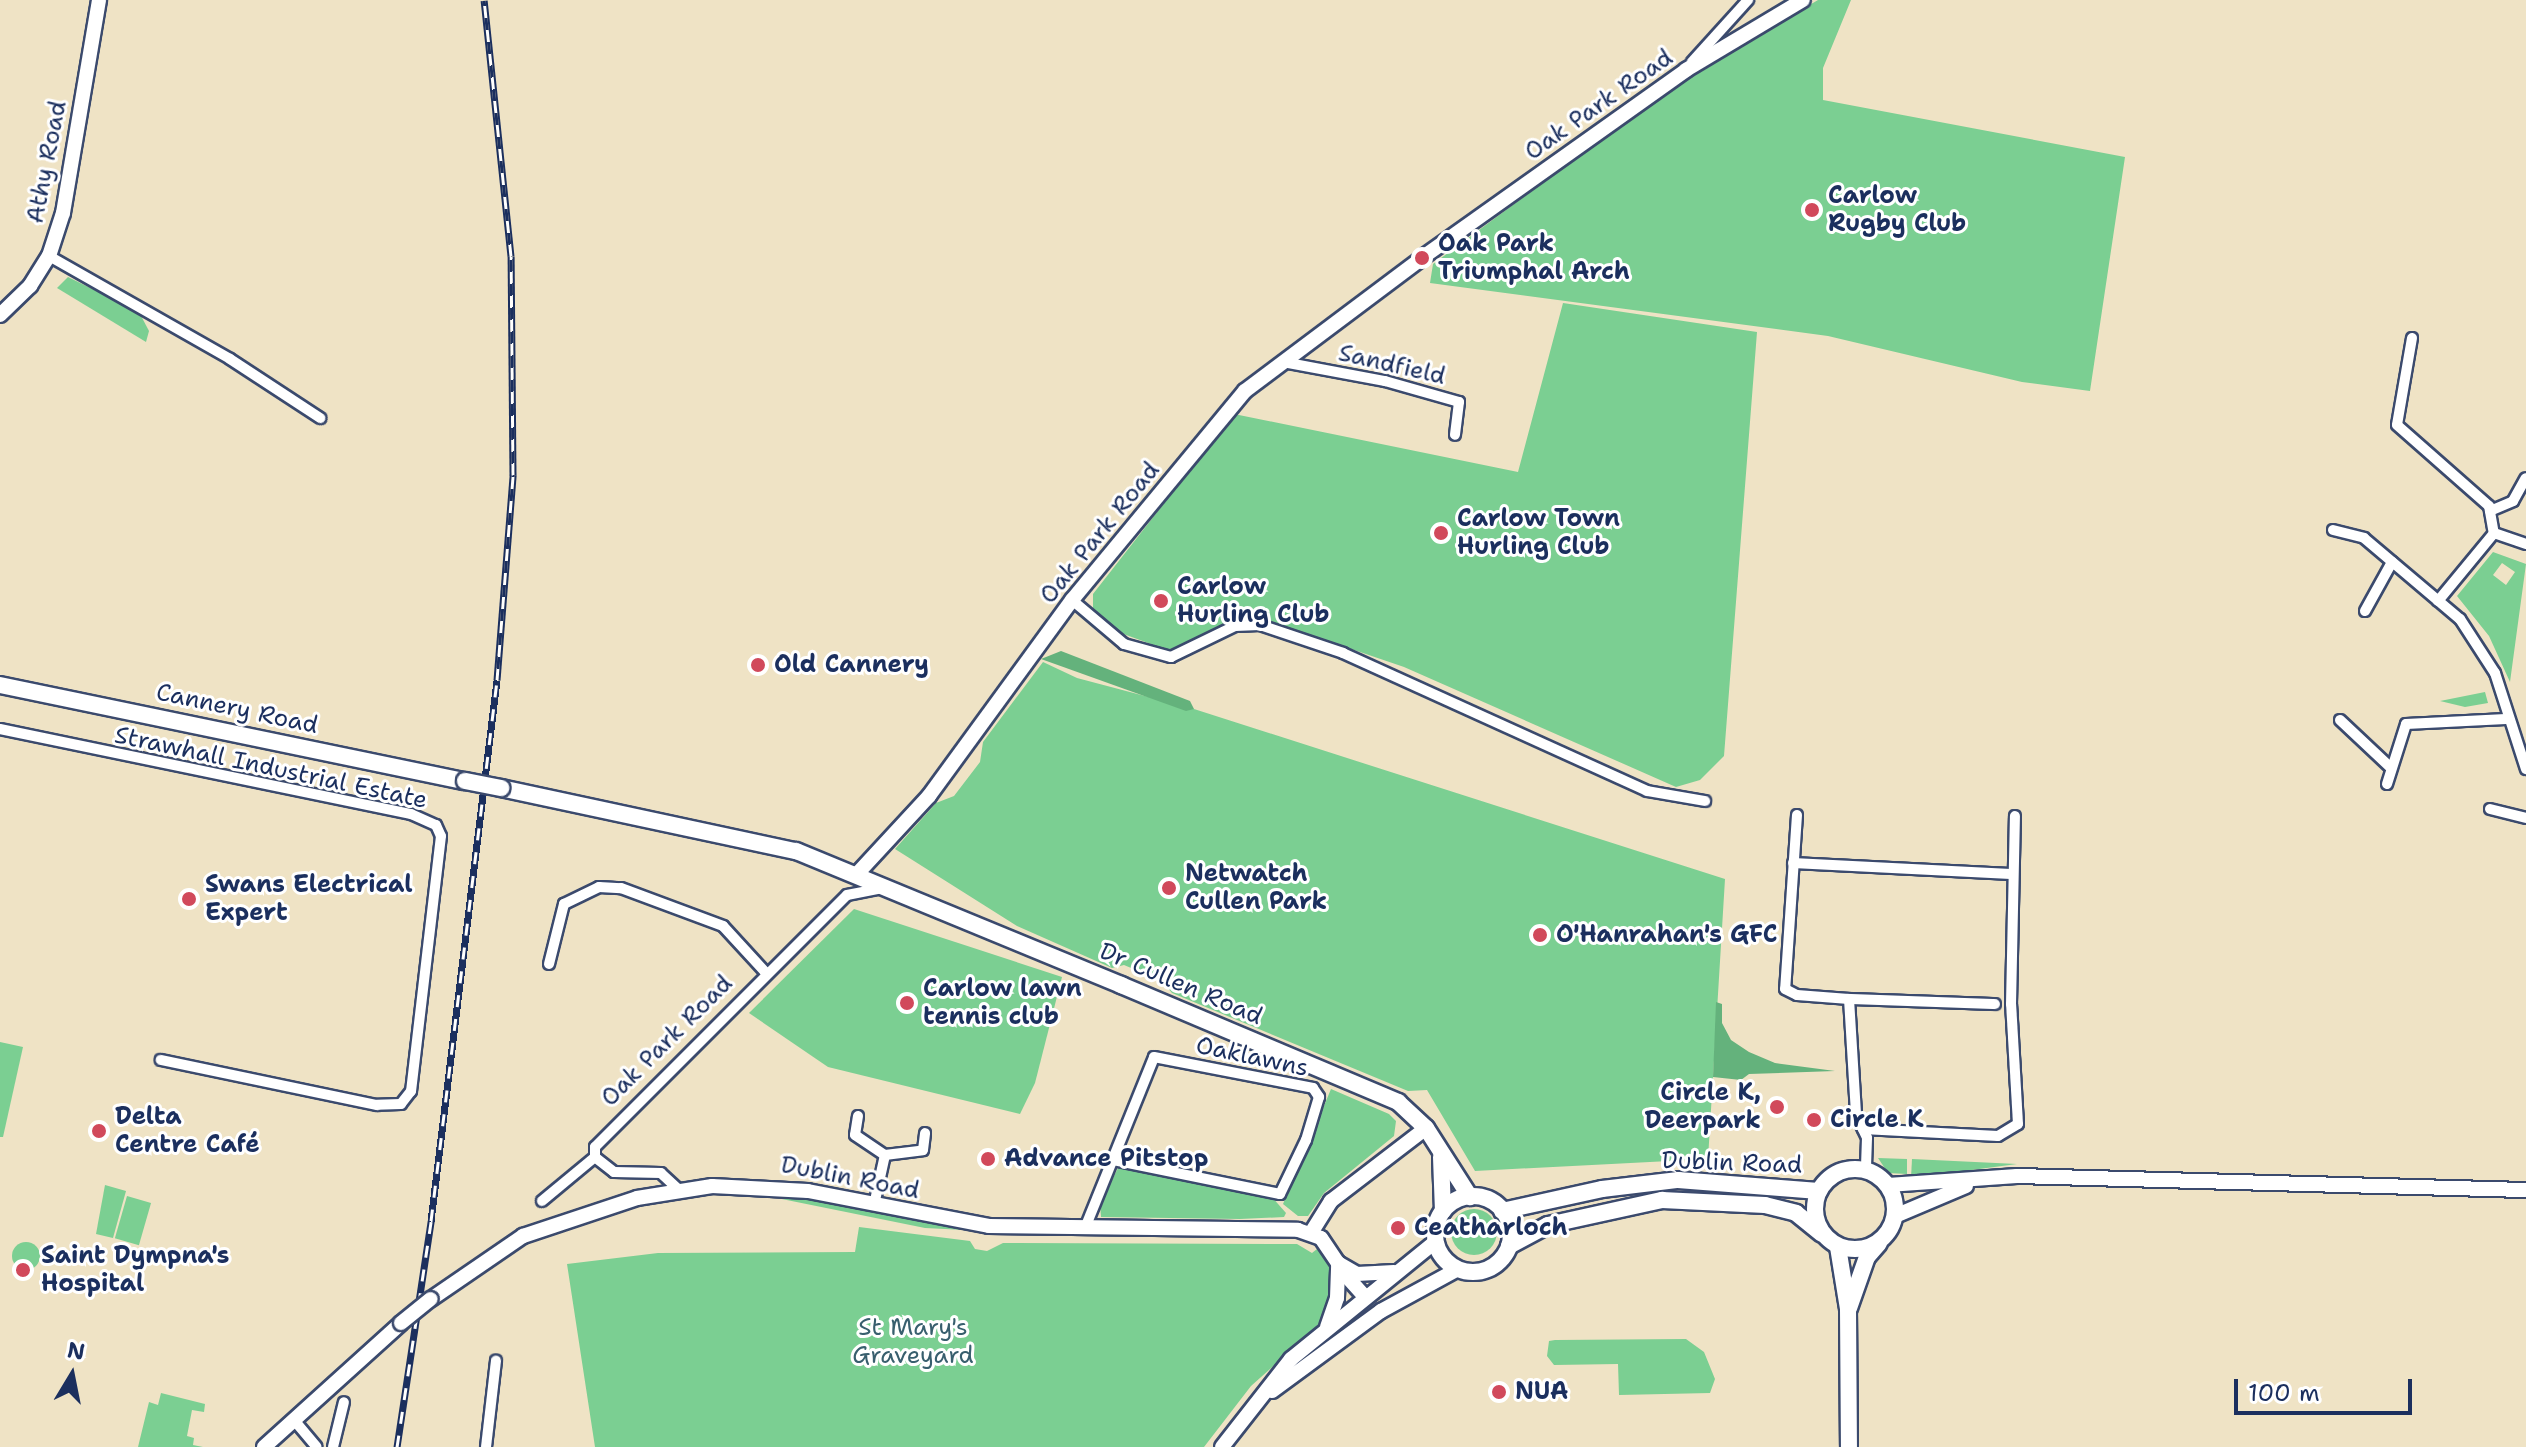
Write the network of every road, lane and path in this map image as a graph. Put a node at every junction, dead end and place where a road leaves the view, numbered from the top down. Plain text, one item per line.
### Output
1 (99, 0) edge
2 (1748, 0) edge
3 (1803, 0) edge
4 (1781, 5) edge
5 (1686, 70) junction
6 (49, 256) junction
7 (0, 315) edge
8 (2412, 338) dead end
9 (1281, 361) junction
10 (320, 418) dead end
11 (1455, 435) dead end
12 (2526, 478) edge
13 (2490, 511) junction
14 (2333, 530) dead end
15 (2494, 533) junction
16 (2526, 544) edge
17 (2392, 562) junction
18 (1072, 600) junction
19 (2438, 601) junction
20 (2365, 611) dead end
21 (0, 685) edge
22 (2506, 719) junction
23 (2340, 720) dead end
24 (0, 729) edge
25 (2390, 767) junction
26 (2526, 769) edge
27 (2387, 784) dead end
28 (1705, 801) dead end
29 (2490, 809) dead end
30 (1797, 815) dead end
31 (2015, 816) dead end
32 (2526, 818) edge
33 (1793, 863) junction
34 (850, 872) junction
35 (2011, 874) junction
36 (882, 888) junction
37 (847, 895) junction
38 (549, 964) dead end
39 (766, 973) junction
40 (1849, 999) junction
41 (1995, 1004) dead end
42 (161, 1060) dead end
43 (858, 1116) dead end
44 (1426, 1128) junction
45 (1863, 1129) junction
46 (925, 1133) dead end
47 (885, 1155) junction
48 (1441, 1155) junction
49 (595, 1157) junction
50 (1113, 1160) junction
51 (1866, 1170) junction
52 (1974, 1182) junction
53 (1888, 1185) junction
54 (678, 1189) junction
55 (2526, 1190) edge
56 (1819, 1191) junction
57 (1470, 1197) junction
58 (542, 1201) dead end
59 (874, 1205) junction
60 (1443, 1211) junction
61 (1502, 1211) junction
62 (1895, 1216) junction
63 (1085, 1228) junction
64 (1311, 1233) junction
65 (1822, 1234) junction
66 (1883, 1239) junction
67 (1436, 1241) junction
68 (1509, 1246) junction
69 (1838, 1247) junction
70 (1339, 1266) junction
71 (1458, 1269) junction
72 (1394, 1272) junction
73 (1367, 1295) junction
74 (1848, 1309) junction
75 (1381, 1311) junction
76 (1327, 1328) junction
77 (496, 1361) dead end
78 (1267, 1394) junction
79 (344, 1402) dead end
80 (294, 1420) junction
81 (264, 1447) edge
82 (317, 1447) edge
83 (333, 1447) edge
84 (486, 1447) edge
85 (1222, 1447) edge
86 (1849, 1447) edge

1 - 6 main road, Athy Road
2 - 5 street
3 - 4 main road, Oak Park Road
4 - 5 main road, Oak Park Road
5 - 9 main road, Oak Park Road
6 - 7 main road, Athy Road
6 - 10 street
8 - 13 street
9 - 11 street, Sandfield
9 - 18 main road, Oak Park Road
12 - 13 street
13 - 15 street
14 - 17 street
15 - 16 street
15 - 19 street
17 - 19 street
17 - 20 street
18 - 28 street
18 - 34 main road, Oak Park Road
19 - 22 street
21 - 34 main road, Cannery Road, bridge
22 - 25 street
22 - 26 street
23 - 25 street
24 - 42 street, Strawhall Industrial Estate
25 - 27 street
29 - 32 street
30 - 33 street
31 - 35 street
33 - 35 street
33 - 40 street
34 - 36 main road, Dr Cullen Road
34 - 37 street
35 - 45 street
36 - 37 street
36 - 44 main road, Dr Cullen Road
37 - 39 street, Oak Park Road
38 - 39 street
39 - 49 street, Oak Park Road
40 - 41 street
40 - 45 street
43 - 47 street
44 - 48 main road, Dr Cullen Road
44 - 64 main road
45 - 51 street
46 - 47 street
47 - 59 street
48 - 57 main road, Dr Cullen Road
48 - 60 main road
49 - 54 street
49 - 58 street
50 - 50 street, Oaklawns
50 - 63 street, Oaklawns
51 - 53 main road
51 - 56 main road
52 - 53 main road
52 - 55 main road
52 - 62 main road
53 - 62 main road
54 - 59 main road, Dublin Road
54 - 80 main road, Dublin Road, bridge
56 - 61 main road, Dublin Road
56 - 65 main road
57 - 60 main road
57 - 61 main road
59 - 63 main road, Dublin Road
60 - 67 main road
61 - 68 main road
62 - 66 main road
63 - 64 main road, Dublin Road
64 - 70 main road
65 - 68 main road, Dublin Road
65 - 69 main road
66 - 69 main road
66 - 74 main road
67 - 71 main road
67 - 72 main road
68 - 71 main road
69 - 74 main road
70 - 72 main road
70 - 73 main road
70 - 76 main road
71 - 75 main road
72 - 73 main road
73 - 75 main road
73 - 76 main road
74 - 86 main road
75 - 78 main road
76 - 78 main road
77 - 84 street
78 - 85 main road
79 - 83 street
80 - 81 main road, Dublin Road
80 - 82 street

